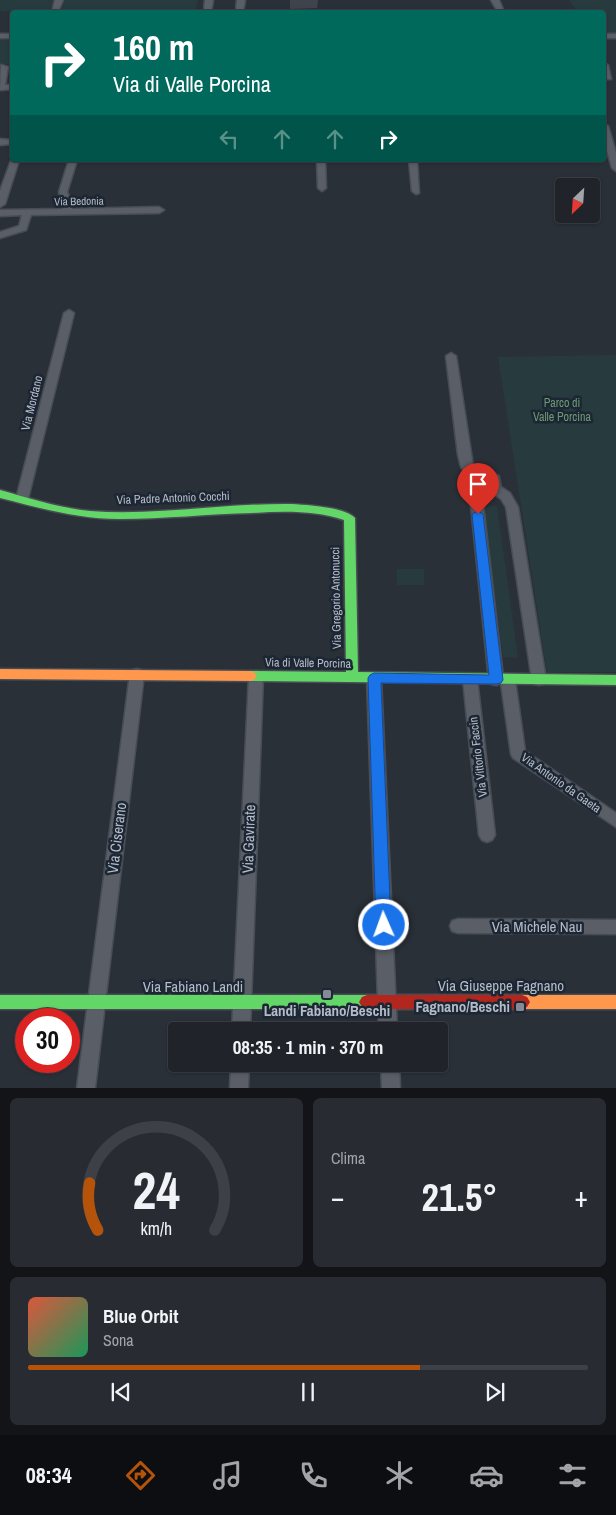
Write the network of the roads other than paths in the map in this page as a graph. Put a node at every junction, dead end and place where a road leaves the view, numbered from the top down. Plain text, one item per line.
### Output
1 (5, 67) edge
2 (10, 88) edge
3 (606, 132) edge
4 (610, 144) edge
5 (14, 162) edge
6 (72, 162) edge
7 (322, 162) edge
8 (413, 162) edge
9 (616, 168) edge
10 (322, 188) dead end
11 (416, 192) dead end
12 (0, 204) edge
13 (159, 210) dead end
14 (67, 212) junction
15 (0, 213) edge
16 (28, 213) junction
17 (0, 235) edge
18 (69, 313) dead end
19 (451, 356) dead end
20 (474, 476) junction
21 (494, 488) junction
22 (480, 490) junction
23 (0, 494) edge
24 (22, 500) junction
25 (349, 518) joint
26 (0, 674) edge
27 (137, 674) junction
28 (256, 676) junction
29 (352, 678) junction
30 (374, 678) junction
31 (470, 679) junction
32 (502, 680) junction
33 (538, 680) junction
34 (616, 680) edge
35 (616, 821) edge
36 (487, 835) dead end
37 (458, 926) dead end
38 (616, 928) edge
39 (386, 1001) junction
40 (0, 1002) edge
41 (97, 1002) junction
42 (616, 1002) edge
43 (242, 1003) junction
44 (241, 1022) edge
45 (387, 1022) edge
46 (240, 1072) edge
47 (390, 1072) edge
48 (86, 1088) edge
49 (239, 1088) edge
50 (391, 1088) edge

1 - 2 street
3 - 4 street
4 - 9 street
5 - 12 street
6 - 14 street
7 - 10 street
8 - 11 street
13 - 14 street, Via Bedonia
14 - 16 street, Via Bedonia
15 - 16 street, Via Bedonia
16 - 17 street
18 - 24 street, Via Mordano
19 - 20 street
20 - 21 street
20 - 22 street
21 - 22 street
21 - 33 street
22 - 32 street, Via Antonio da Gaeta
23 - 24 street, Via Padre Antonio Cocchi
24 - 25 street, Via Padre Antonio Cocchi
25 - 29 street, Via Gregorio Antonucci
26 - 27 street, Via di Valle Porcina
27 - 28 street, Via di Valle Porcina
27 - 41 street, Via Ciserano
28 - 29 street, Via di Valle Porcina
28 - 43 street, Via Gavirate
29 - 30 street, Via di Valle Porcina
30 - 31 street, Via di Valle Porcina
30 - 39 street
31 - 32 street, Via di Valle Porcina
31 - 36 street, Via Vittorio Faccin
32 - 33 street, Via di Valle Porcina
32 - 35 street, Via Antonio da Gaeta
33 - 34 street, Via di Valle Porcina
37 - 38 street, Via Michele Nau
39 - 42 street, Via Giuseppe Fagnano
39 - 43 street, Via Fabiano Landi
39 - 45 street
40 - 41 street, Via Fabiano Landi
41 - 43 street, Via Fabiano Landi
41 - 48 street, Via Ciserano
43 - 44 street, Via Gavirate
46 - 49 street
47 - 50 street

